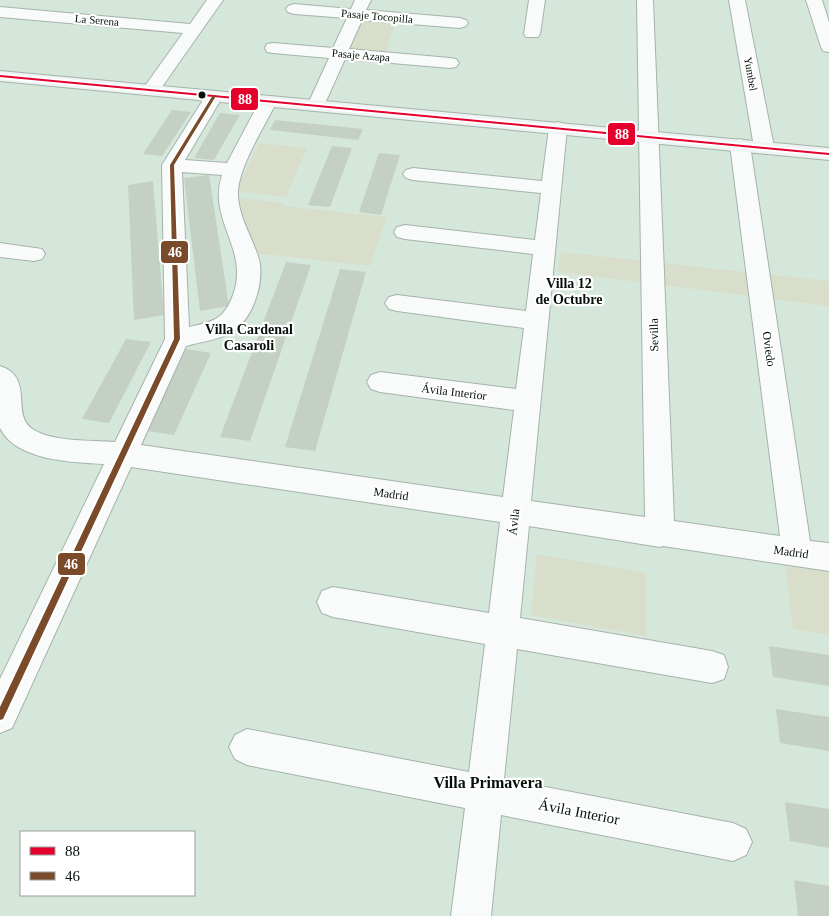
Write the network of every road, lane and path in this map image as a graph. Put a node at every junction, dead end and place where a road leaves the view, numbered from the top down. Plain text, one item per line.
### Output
1 (34, 0) edge
2 (215, 0) edge
3 (538, 0) edge
4 (645, 0) edge
5 (737, 0) edge
6 (814, 0) edge
7 (360, 7) edge
8 (294, 9) dead end
9 (0, 12) edge
10 (20, 13) junction
11 (460, 23) dead end
12 (7, 27) dead end
13 (195, 29) junction
14 (532, 34) dead end
15 (829, 47) edge
16 (273, 48) dead end
17 (339, 54) junction
18 (450, 63) dead end
19 (0, 76) edge
20 (151, 90) junction
21 (214, 96) junction
22 (268, 102) junction
23 (316, 106) junction
24 (558, 128) junction
25 (649, 136) junction
26 (740, 145) junction
27 (764, 147) junction
28 (829, 154) edge
29 (172, 165) junction
30 (235, 170) junction
31 (413, 174) dead end
32 (551, 188) junction
33 (405, 232) dead end
34 (544, 248) junction
35 (34, 254) dead end
36 (3, 256) edge
37 (397, 303) dead end
38 (536, 321) junction
39 (177, 339) junction
40 (0, 376) edge
41 (380, 382) dead end
42 (527, 401) junction
43 (121, 454) junction
44 (515, 512) junction
45 (660, 534) junction
46 (798, 553) junction
47 (829, 557) edge
48 (333, 602) dead end
49 (502, 631) junction
50 (712, 667) dead end
51 (0, 716) edge
52 (247, 747) dead end
53 (484, 793) junction
54 (733, 842) dead end
55 (471, 916) edge

1 - 10 street
2 - 13 street
3 - 14 street
4 - 25 street, Sevilla
5 - 27 street, Yumbel
6 - 15 street
7 - 8 street, Pasaje Tocopilla
7 - 11 street, Pasaje Tocopilla
7 - 17 street
9 - 10 street, La Serena
10 - 12 street
10 - 13 street, La Serena
13 - 20 street
16 - 17 street, Pasaje Azapa
17 - 18 street, Pasaje Azapa
17 - 23 street
19 - 20 street
20 - 21 street
21 - 22 street
21 - 29 street
22 - 23 street
22 - 30 street
23 - 24 street
24 - 25 street
24 - 32 street, Ávila
25 - 26 street
25 - 45 street, Sevilla
26 - 27 street
26 - 46 street, Oviedo
27 - 28 street
29 - 30 street
29 - 39 street
30 - 39 street
31 - 32 street
32 - 34 street, Ávila
33 - 34 street
34 - 38 street, Ávila
35 - 36 street
37 - 38 street
38 - 42 street, Ávila
39 - 43 street
40 - 43 street, Madrid
41 - 42 street, Ávila Interior
42 - 44 street, Ávila
43 - 44 street, Madrid
43 - 51 street
44 - 45 street, Madrid
44 - 49 street, Ávila
45 - 46 street, Madrid
46 - 47 street, Madrid
48 - 49 street
49 - 50 street
49 - 53 street, Ávila
52 - 53 street, Ávila Interior
53 - 54 street, Ávila Interior
53 - 55 street, Ávila

